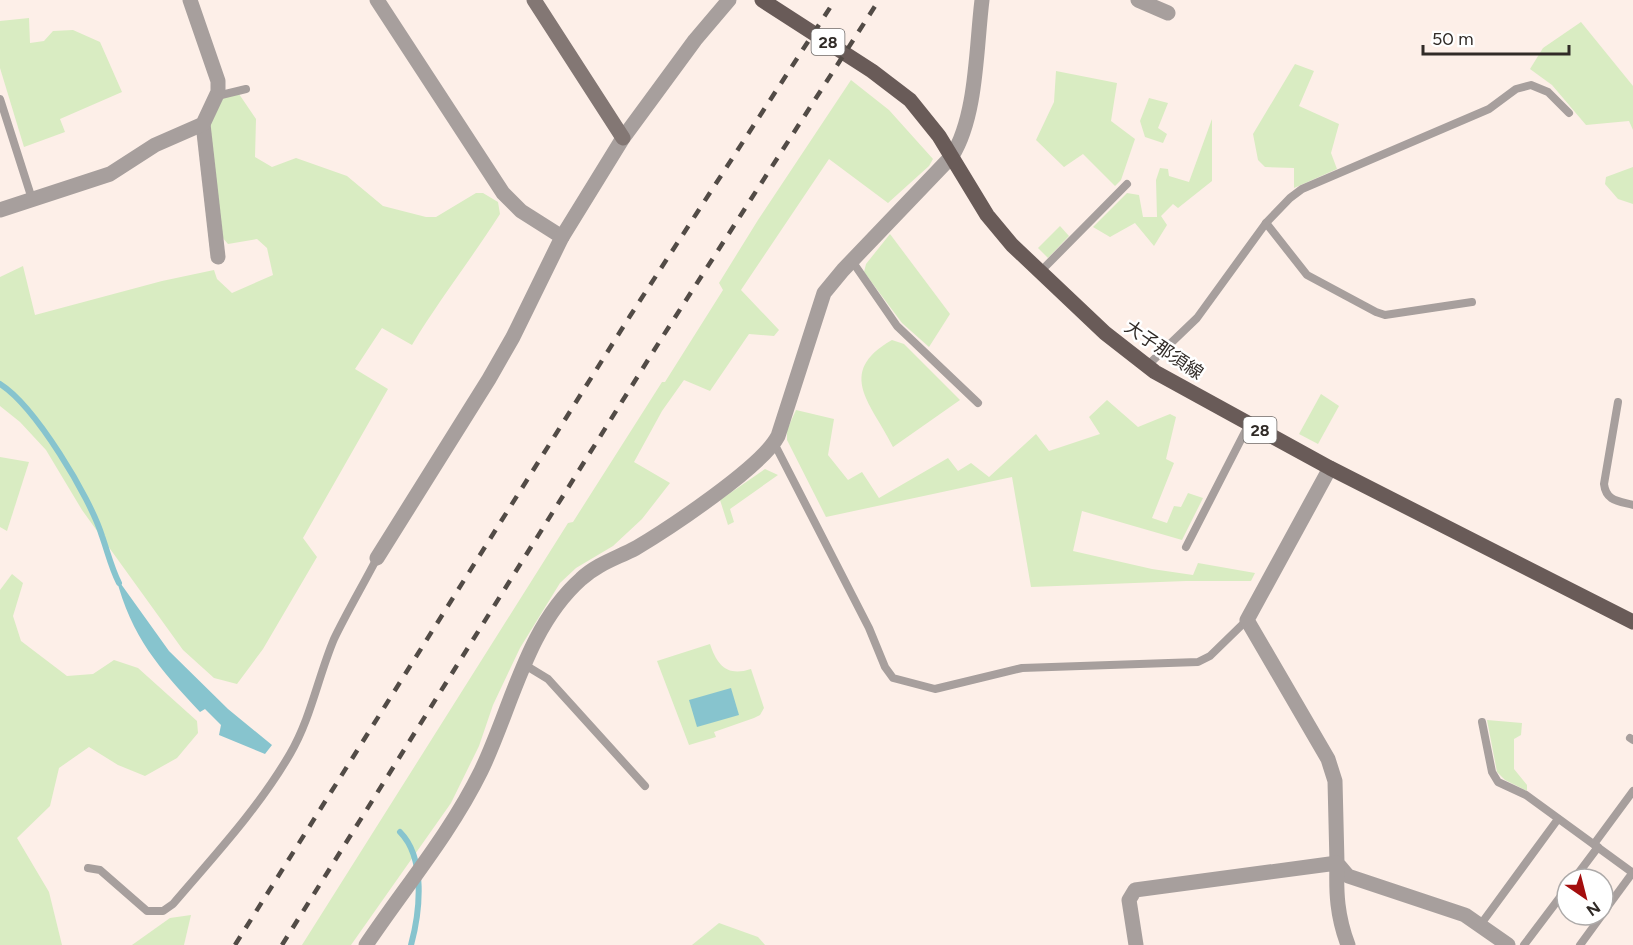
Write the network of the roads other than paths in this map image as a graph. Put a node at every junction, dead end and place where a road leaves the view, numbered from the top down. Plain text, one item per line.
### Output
1 (190, 0) edge
2 (377, 0) edge
3 (534, 0) edge
4 (729, 0) edge
5 (762, 0) edge
6 (982, 0) edge
7 (1138, 0) edge
8 (1168, 13) dead end
9 (246, 89) dead end
10 (217, 96) junction
11 (0, 99) edge
12 (1569, 113) dead end
13 (203, 124) junction
14 (622, 138) junction
15 (952, 156) junction
16 (1127, 184) dead end
17 (32, 198) junction
18 (0, 210) edge
19 (1266, 223) junction
20 (562, 237) junction
21 (218, 257) dead end
22 (852, 261) junction
23 (1039, 273) junction
24 (1472, 302) dead end
25 (1147, 366) junction
26 (1618, 402) dead end
27 (978, 403) dead end
28 (1249, 424) junction
29 (774, 443) junction
30 (1330, 468) junction
31 (1633, 505) edge
32 (1186, 547) dead end
33 (377, 558) joint
34 (1247, 620) junction
35 (1633, 622) edge
36 (525, 665) junction
37 (1482, 722) dead end
38 (645, 786) dead end
39 (1633, 791) edge
40 (1558, 819) junction
41 (1596, 846) junction
42 (1337, 863) junction
43 (1582, 867) edge
44 (88, 868) dead end
45 (1633, 872) edge
46 (1615, 896) edge
47 (1555, 904) edge
48 (1481, 924) junction
49 (1593, 927) edge
50 (366, 945) edge
51 (1136, 945) edge
52 (1348, 945) edge
53 (1508, 945) edge
54 (1524, 945) edge
55 (1580, 945) edge

1 - 10 street
2 - 20 street
3 - 14 main road
4 - 14 street
5 - 15 main road, 大子那須線 / 28
6 - 15 street
7 - 8 street
9 - 10 lane
10 - 13 street
11 - 17 lane
12 - 19 lane
13 - 17 street
13 - 21 street
14 - 20 street
15 - 22 street
15 - 23 main road, 大子那須線 / 28
16 - 23 lane
17 - 18 street
19 - 24 lane
19 - 25 lane
20 - 33 street
22 - 27 lane
22 - 29 street
23 - 25 main road, 大子那須線 / 28
25 - 28 main road, 大子那須線 / 28
26 - 31 lane
28 - 30 main road, 大子那須線 / 28
28 - 32 lane
29 - 34 lane
29 - 36 street
30 - 34 street
30 - 35 main road, 大子那須線 / 28
33 - 44 lane
34 - 42 street
36 - 38 lane
36 - 50 street
37 - 40 lane
39 - 41 lane
40 - 41 lane
40 - 48 lane
41 - 43 lane
41 - 45 lane
42 - 48 street
42 - 51 street
42 - 52 street
45 - 46 lane
47 - 54 lane
48 - 53 street
49 - 55 lane

